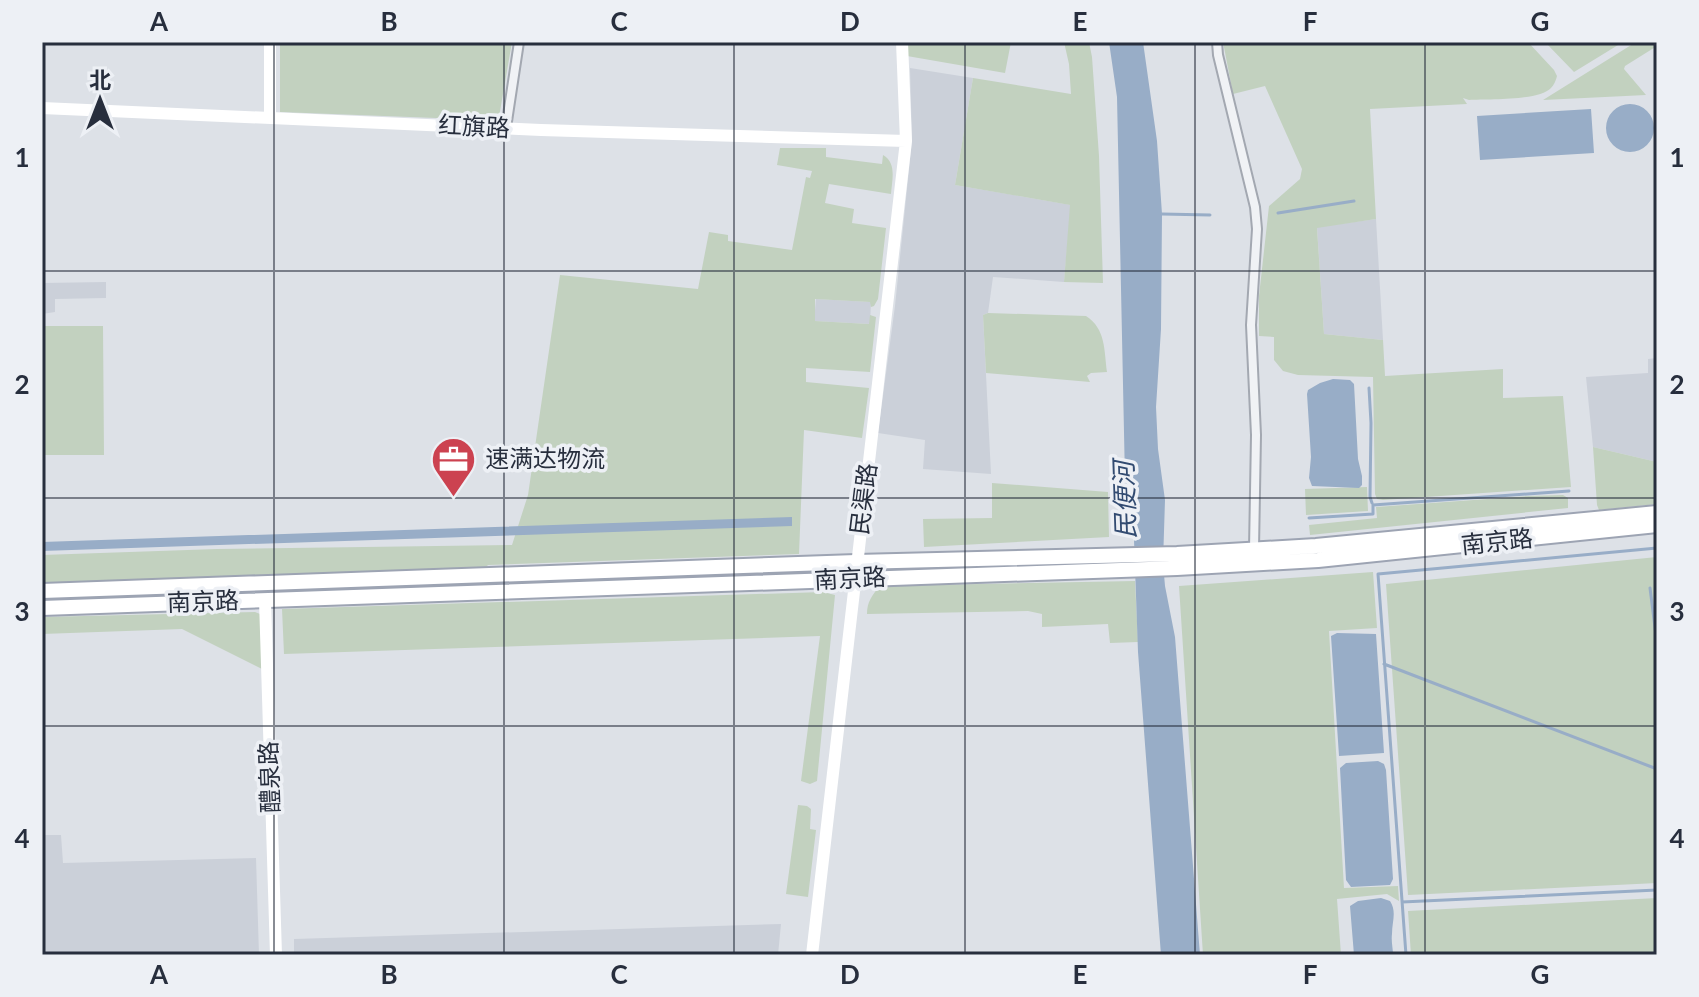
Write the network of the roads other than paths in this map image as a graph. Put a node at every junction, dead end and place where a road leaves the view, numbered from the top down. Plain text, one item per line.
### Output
1 (270, 42) edge
2 (519, 42) edge
3 (902, 42) edge
4 (1217, 42) edge
5 (42, 108) edge
6 (270, 118) junction
7 (506, 128) junction
8 (906, 141) junction
9 (1657, 513) edge
10 (1657, 528) edge
11 (1254, 549) junction
12 (1177, 561) junction
13 (856, 562) junction
14 (1125, 563) junction
15 (854, 579) junction
16 (42, 591) edge
17 (265, 600) junction
18 (42, 608) edge
19 (276, 955) edge
20 (812, 955) edge

1 - 6 street
2 - 7 street
3 - 8 street, 民渠路
4 - 11 street
5 - 6 street, 红旗路
6 - 7 street, 红旗路
7 - 8 street, 红旗路
8 - 13 street, 民渠路
9 - 11 main road, 南京路
10 - 12 main road, 南京路
11 - 12 main road, 南京路
12 - 14 main road, 南京路
13 - 14 main road, 南京路
13 - 15 street, 民渠路
13 - 16 main road, 南京路
14 - 15 main road, 南京路
15 - 17 main road, 南京路
15 - 20 street, 民渠路
17 - 18 main road, 南京路
17 - 19 street, 醴泉路

